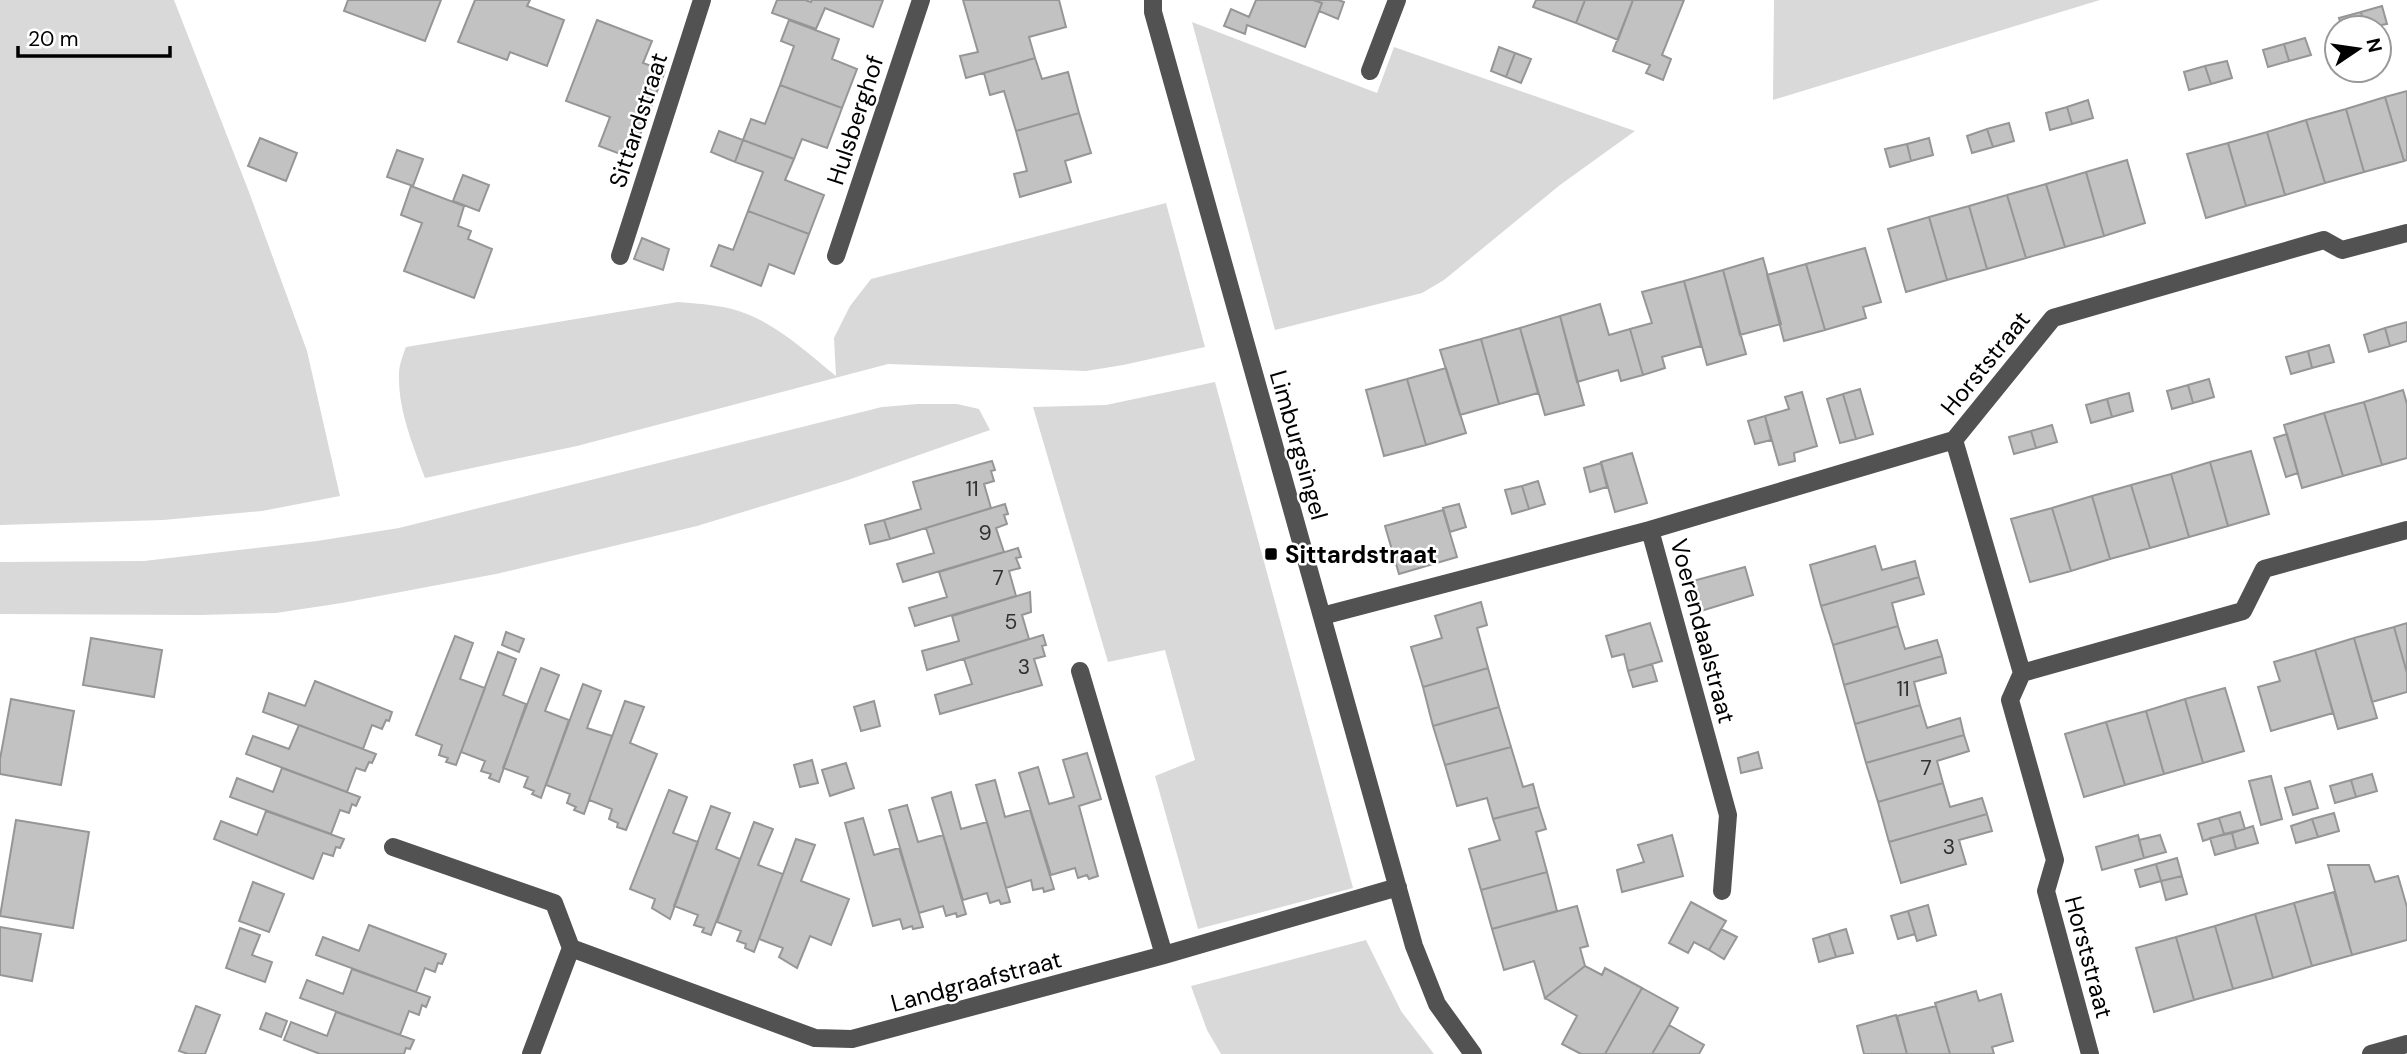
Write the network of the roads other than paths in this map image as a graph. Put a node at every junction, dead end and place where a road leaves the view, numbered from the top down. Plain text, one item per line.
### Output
1 (702, 0) edge
2 (921, 0) edge
3 (1153, 0) edge
4 (1397, 0) edge
5 (1370, 71) dead end
6 (2407, 233) edge
7 (620, 256) dead end
8 (836, 256) dead end
9 (1954, 440) junction
10 (1650, 530) junction
11 (2407, 530) edge
12 (1322, 616) junction
13 (1080, 671) dead end
14 (2022, 673) junction
15 (393, 847) dead end
16 (1398, 887) junction
17 (1722, 891) dead end
18 (571, 948) junction
19 (1164, 955) junction
20 (2407, 1044) edge
21 (531, 1054) edge
22 (1473, 1054) edge
23 (2090, 1054) edge
24 (2371, 1054) edge

1 - 7 street, Sittardstraat
2 - 8 street, Hulsberghof
3 - 12 street, Limburgsingel
4 - 5 street
6 - 9 street, Horststraat
9 - 10 street, Voerendaalstraat
9 - 14 street, Horststraat
10 - 12 street
10 - 17 street, Voerendaalstraat
11 - 14 street
12 - 16 street, Limburgsingel
13 - 19 street
14 - 23 street, Horststraat
15 - 18 street
16 - 19 street, Landgraafstraat
16 - 22 street, Limburgsingel
18 - 19 street, Landgraafstraat
18 - 21 street
20 - 24 street

